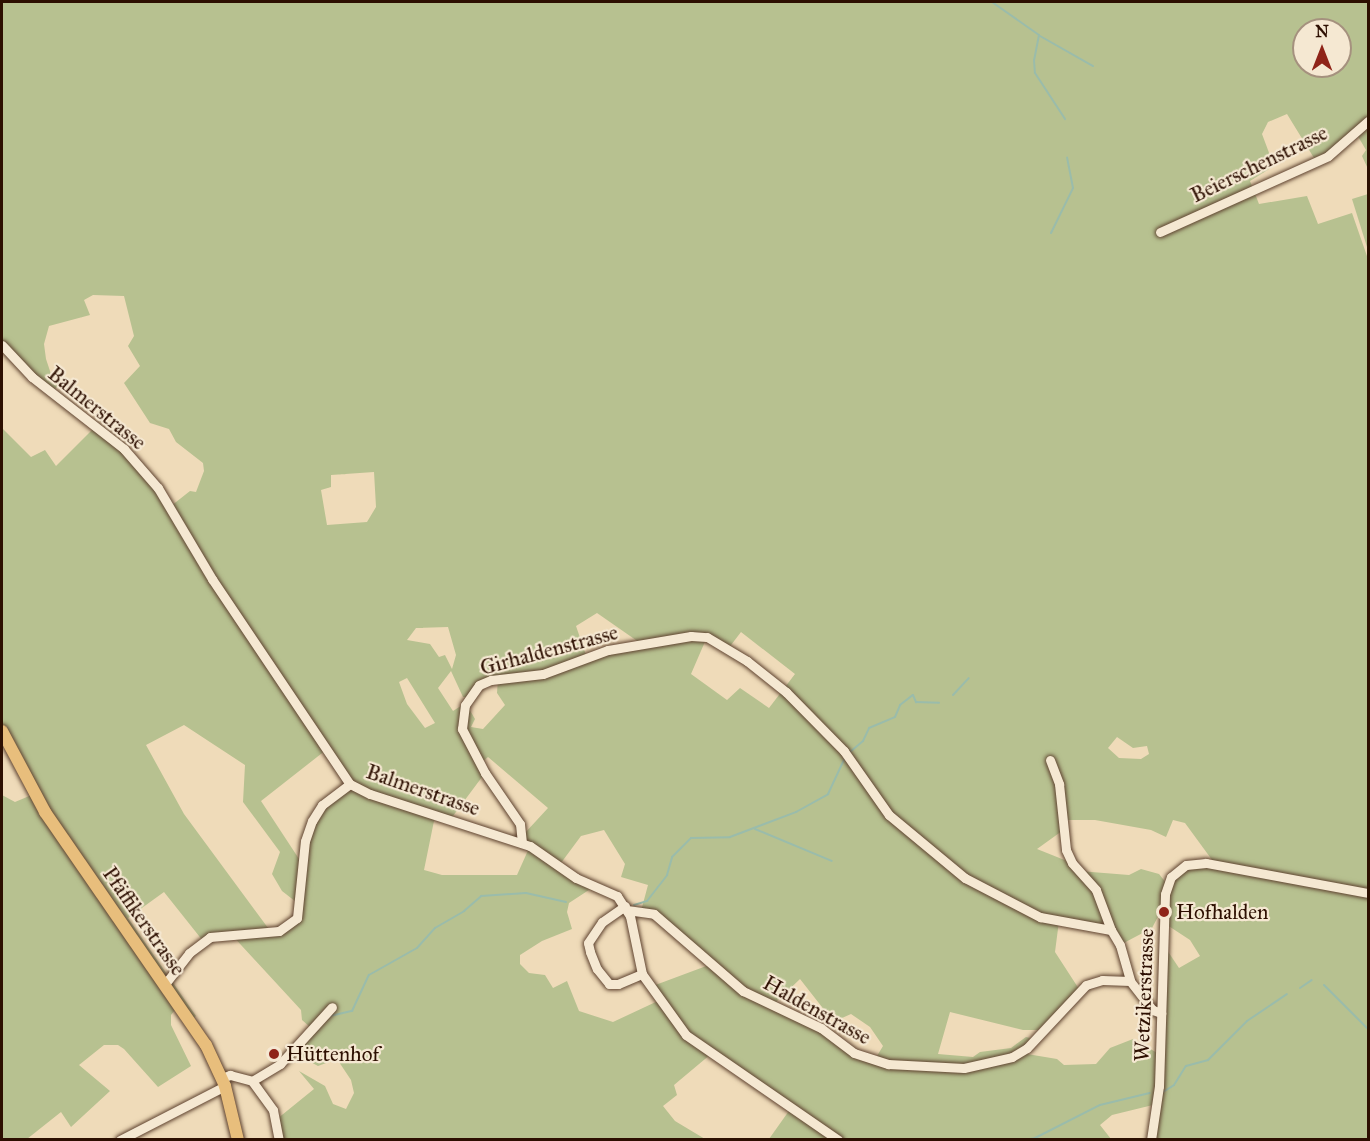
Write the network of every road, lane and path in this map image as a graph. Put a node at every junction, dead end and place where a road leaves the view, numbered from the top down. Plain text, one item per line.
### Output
1 (1368, 122) edge
2 (1160, 232) dead end
3 (2, 345) edge
4 (2, 731) edge
5 (1050, 760) dead end
6 (350, 784) junction
7 (522, 843) junction
8 (1368, 892) edge
9 (626, 908) junction
10 (1111, 930) junction
11 (642, 974) junction
12 (1130, 981) junction
13 (165, 984) junction
14 (332, 1006) dead end
15 (1161, 1013) junction
16 (252, 1081) junction
17 (224, 1082) junction
18 (130, 1137) edge
19 (120, 1140) edge
20 (238, 1140) edge
21 (279, 1140) edge
22 (838, 1140) edge
23 (1152, 1140) edge

1 - 2 street, Beierschenstrasse
3 - 6 street, Balmerstrasse
4 - 13 main road, Pfäffikerstrasse
5 - 10 street
6 - 7 street, Balmerstrasse
6 - 13 street
7 - 9 street, Balmerstrasse
7 - 10 street, Girhaldenstrasse
8 - 15 street, Wetzikerstrasse
9 - 11 street
9 - 11 street
9 - 12 street, Haldenstrasse
10 - 12 street
11 - 22 street
12 - 15 street
13 - 17 main road, Pfäffikerstrasse
14 - 16 street
15 - 23 street, Wetzikerstrasse
16 - 17 street
16 - 21 street
17 - 18 street
17 - 20 main road, Pfäffikerstrasse
18 - 19 street

